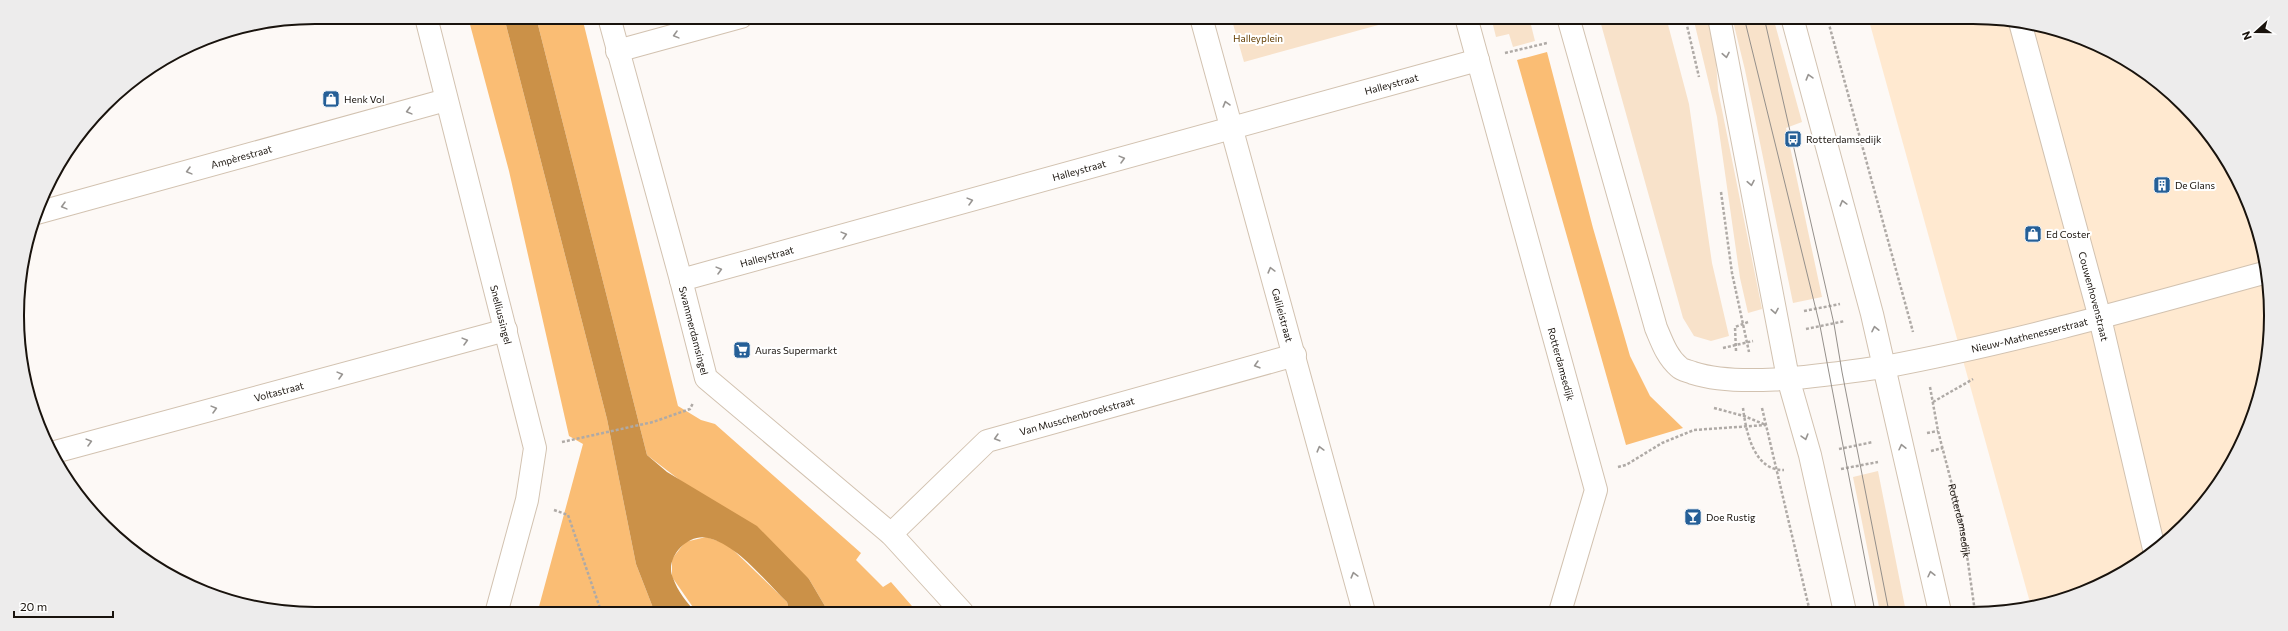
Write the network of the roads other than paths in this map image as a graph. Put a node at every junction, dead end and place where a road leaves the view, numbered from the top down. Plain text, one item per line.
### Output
1 (428, 24) edge
2 (611, 24) edge
3 (715, 24) edge
4 (1203, 24) edge
5 (1468, 24) edge
6 (1720, 24) edge
7 (1794, 24) edge
8 (1571, 27) edge
9 (2022, 28) edge
10 (617, 51) junction
11 (1478, 60) junction
12 (446, 100) junction
13 (1233, 128) junction
14 (43, 211) edge
15 (2261, 274) edge
16 (681, 280) junction
17 (2100, 318) junction
18 (506, 330) junction
19 (1295, 355) junction
20 (1884, 367) junction
21 (1788, 378) junction
22 (58, 451) edge
23 (891, 534) junction
24 (2153, 545) edge
25 (498, 607) edge
26 (958, 607) edge
27 (1363, 607) edge
28 (1562, 607) edge
29 (1844, 607) edge
30 (1939, 607) edge

1 - 12 street, Snelliussingel
2 - 10 street, Swammerdamsingel
3 -> 10 street
13 -> 4 street, Galileistraat
5 - 11 street, Rotterdamsedijk
6 -> 21 street
20 -> 7 street
8 - 21 street
9 - 17 street, Couwenhovenstraat
10 - 16 street, Swammerdamsingel
11 - 13 street, Halleystraat
11 - 28 street, Rotterdamsedijk
12 -> 14 street, Ampèrestraat
12 - 18 street, Snelliussingel
16 -> 13 street, Halleystraat
19 -> 13 street, Galileistraat
15 - 17 street, Nieuw-Mathenesserstraat
16 - 23 street, Swammerdamsingel
17 - 20 street, Nieuw-Mathenesserstraat
17 - 24 street, Couwenhovenstraat
22 -> 18 street, Voltastraat
18 - 25 street, Snelliussingel
19 -> 23 street, Van Musschenbroekstraat
27 -> 19 street, Galileistraat
20 - 21 street
30 -> 20 street
21 -> 29 street
23 - 26 street, Swammerdamsingel

